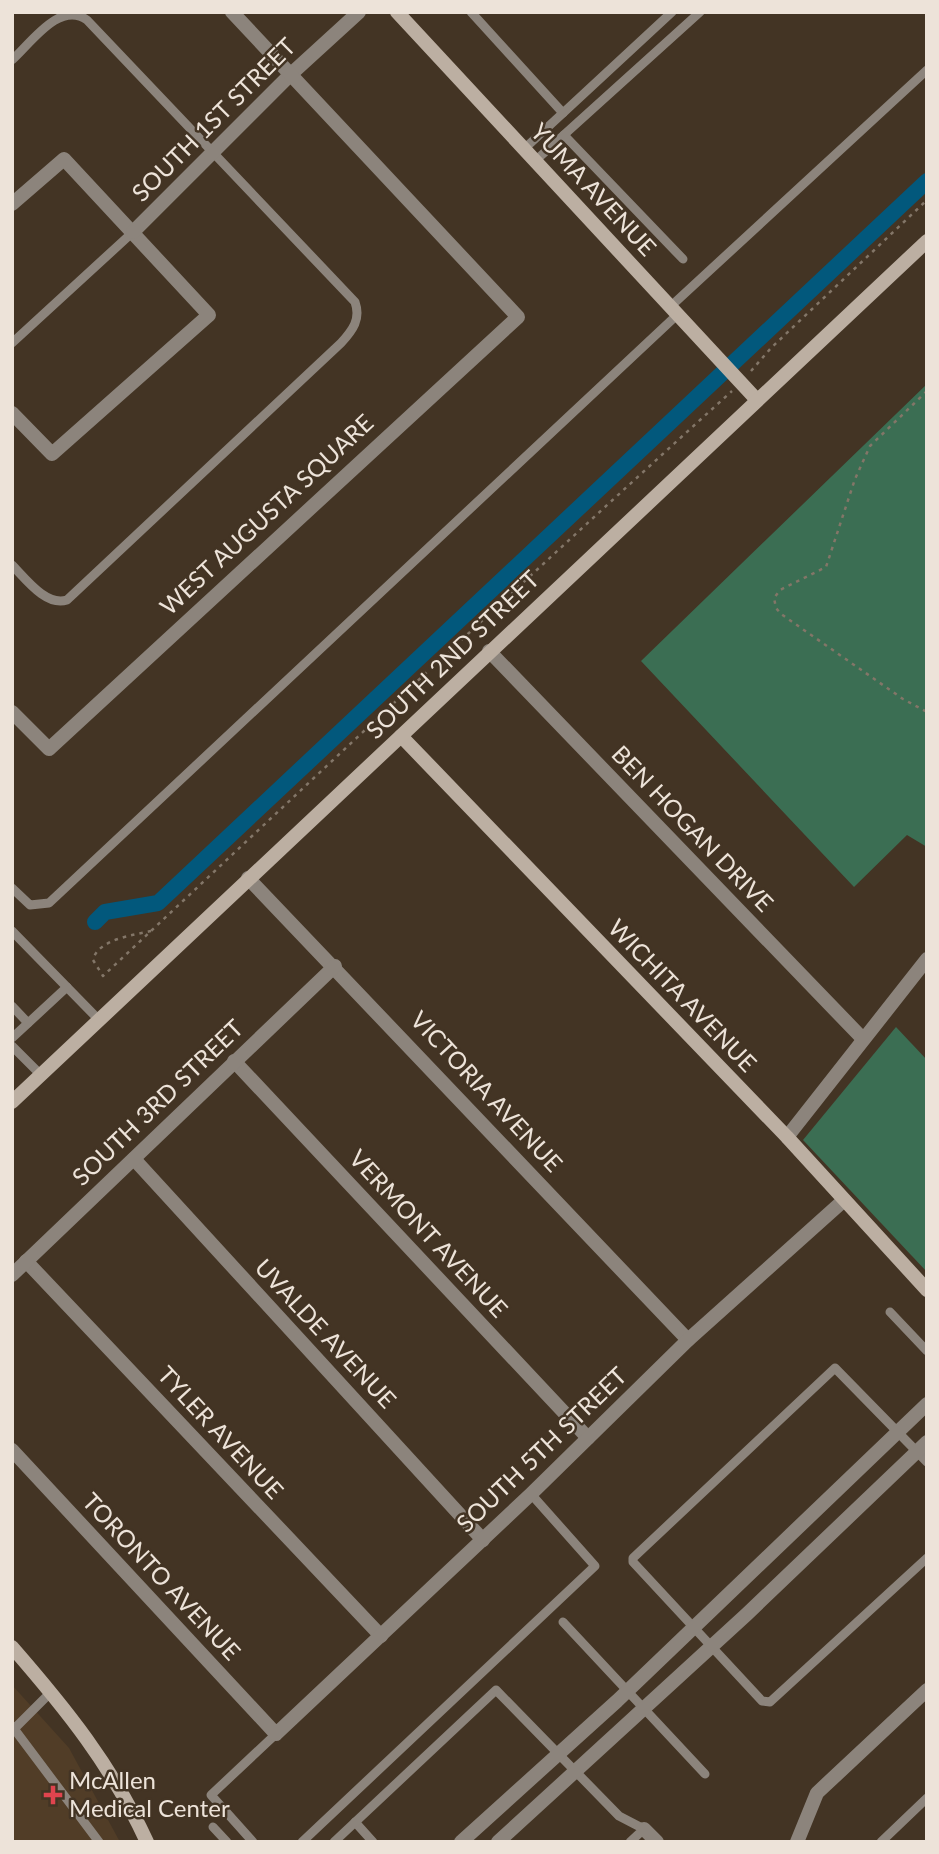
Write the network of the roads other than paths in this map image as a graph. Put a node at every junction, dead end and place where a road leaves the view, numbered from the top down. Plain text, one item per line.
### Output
1 (232, 12) edge
2 (359, 12) edge
3 (397, 12) edge
4 (471, 12) edge
5 (672, 12) edge
6 (700, 12) edge
7 (12, 60) edge
8 (927, 70) edge
9 (290, 75) junction
10 (563, 113) junction
11 (564, 135) junction
12 (524, 149) junction
13 (212, 152) junction
14 (535, 161) junction
15 (12, 204) edge
16 (133, 232) junction
17 (927, 241) edge
18 (683, 259) dead end
19 (674, 311) junction
20 (12, 343) edge
21 (756, 399) junction
22 (12, 413) edge
23 (12, 565) edge
24 (489, 651) junction
25 (12, 712) edge
26 (401, 736) junction
27 (248, 878) junction
28 (12, 888) edge
29 (12, 930) edge
30 (927, 959) edge
31 (335, 966) junction
32 (67, 987) junction
33 (12, 1006) edge
34 (99, 1020) junction
35 (28, 1023) junction
36 (13, 1038) edge
37 (863, 1039) junction
38 (234, 1061) junction
39 (41, 1075) junction
40 (12, 1102) edge
41 (787, 1137) junction
42 (134, 1159) junction
43 (843, 1201) junction
44 (26, 1261) junction
45 (12, 1275) edge
46 (927, 1290) edge
47 (890, 1312) dead end
48 (688, 1340) junction
49 (927, 1351) edge
50 (927, 1404) edge
51 (899, 1431) junction
52 (588, 1438) junction
53 (12, 1450) edge
54 (924, 1452) edge
55 (531, 1494) junction
56 (483, 1540) junction
57 (927, 1558) edge
58 (563, 1622) dead end
59 (693, 1628) junction
60 (382, 1636) junction
61 (12, 1647) edge
62 (710, 1647) junction
63 (927, 1690) edge
64 (51, 1692) junction
65 (627, 1692) junction
66 (643, 1709) junction
67 (13, 1728) edge
68 (276, 1734) junction
69 (558, 1754) junction
70 (574, 1770) junction
71 (705, 1774) dead end
72 (927, 1798) edge
73 (355, 1822) junction
74 (213, 1827) dead end
75 (644, 1829) junction
76 (99, 1842) edge
77 (147, 1842) edge
78 (227, 1842) edge
79 (253, 1842) edge
80 (302, 1842) edge
81 (334, 1842) edge
82 (373, 1842) edge
83 (461, 1842) edge
84 (498, 1842) edge
85 (630, 1842) edge
86 (657, 1842) edge
87 (797, 1842) edge
88 (881, 1842) edge

1 - 9 street
2 - 9 street, SOUTH 1ST STREET
3 - 12 main road, YUMA AVENUE
4 - 10 lane
5 - 10 lane
6 - 11 lane
7 - 13 lane
8 - 19 lane
9 - 13 street, SOUTH 1ST STREET
9 - 25 street, WEST AUGUSTA SQUARE
10 - 12 lane
11 - 14 lane
11 - 18 lane
12 - 14 main road, YUMA AVENUE
13 - 16 street, SOUTH 1ST STREET
13 - 23 lane
14 - 19 main road, YUMA AVENUE
15 - 16 street
16 - 20 lane
16 - 22 street
17 - 21 main road, SOUTH 2ND STREET
19 - 21 main road, YUMA AVENUE
19 - 28 lane
21 - 24 main road, SOUTH 2ND STREET
24 - 26 main road, SOUTH 2ND STREET
24 - 37 street, BEN HOGAN DRIVE
26 - 27 main road, SOUTH 2ND STREET
26 - 41 main road, WICHITA AVENUE
27 - 31 street, VICTORIA AVENUE
27 - 34 main road, SOUTH 2ND STREET
29 - 32 lane
30 - 37 street
31 - 38 street, SOUTH 3RD STREET
31 - 48 street, VICTORIA AVENUE
32 - 34 lane
32 - 35 lane
33 - 35 lane
34 - 39 main road, SOUTH 2ND STREET
35 - 36 lane
36 - 39 lane
37 - 41 street
38 - 42 street, SOUTH 3RD STREET
38 - 52 street, VERMONT AVENUE
39 - 40 main road, SOUTH 2ND STREET
41 - 43 main road, WICHITA AVENUE
42 - 44 street, SOUTH 3RD STREET
42 - 56 street, UVALDE AVENUE
43 - 46 main road, WICHITA AVENUE
43 - 48 street, SOUTH 5TH STREET
44 - 45 street, SOUTH 3RD STREET
44 - 60 street, TYLER AVENUE
47 - 49 lane
48 - 52 street, SOUTH 5TH STREET
50 - 51 street
51 - 54 lane
51 - 59 street
51 - 59 lane
52 - 55 street, SOUTH 5TH STREET
53 - 68 street, TORONTO AVENUE
54 - 62 street
55 - 56 street, SOUTH 5TH STREET
55 - 80 lane
56 - 60 street, SOUTH 5TH STREET
57 - 62 lane
58 - 65 lane
59 - 62 lane
59 - 65 street
60 - 68 street, SOUTH 5TH STREET
61 - 64 main road
62 - 66 street
63 - 87 street
64 - 67 lane
64 - 77 main road
65 - 66 lane
65 - 69 street
66 - 70 street
66 - 71 lane
67 - 76 lane
68 - 79 lane
69 - 70 lane
69 - 73 lane
69 - 83 street
70 - 75 lane
70 - 84 street
72 - 88 lane
73 - 81 lane
73 - 82 lane
74 - 78 lane
75 - 85 lane
75 - 86 street

